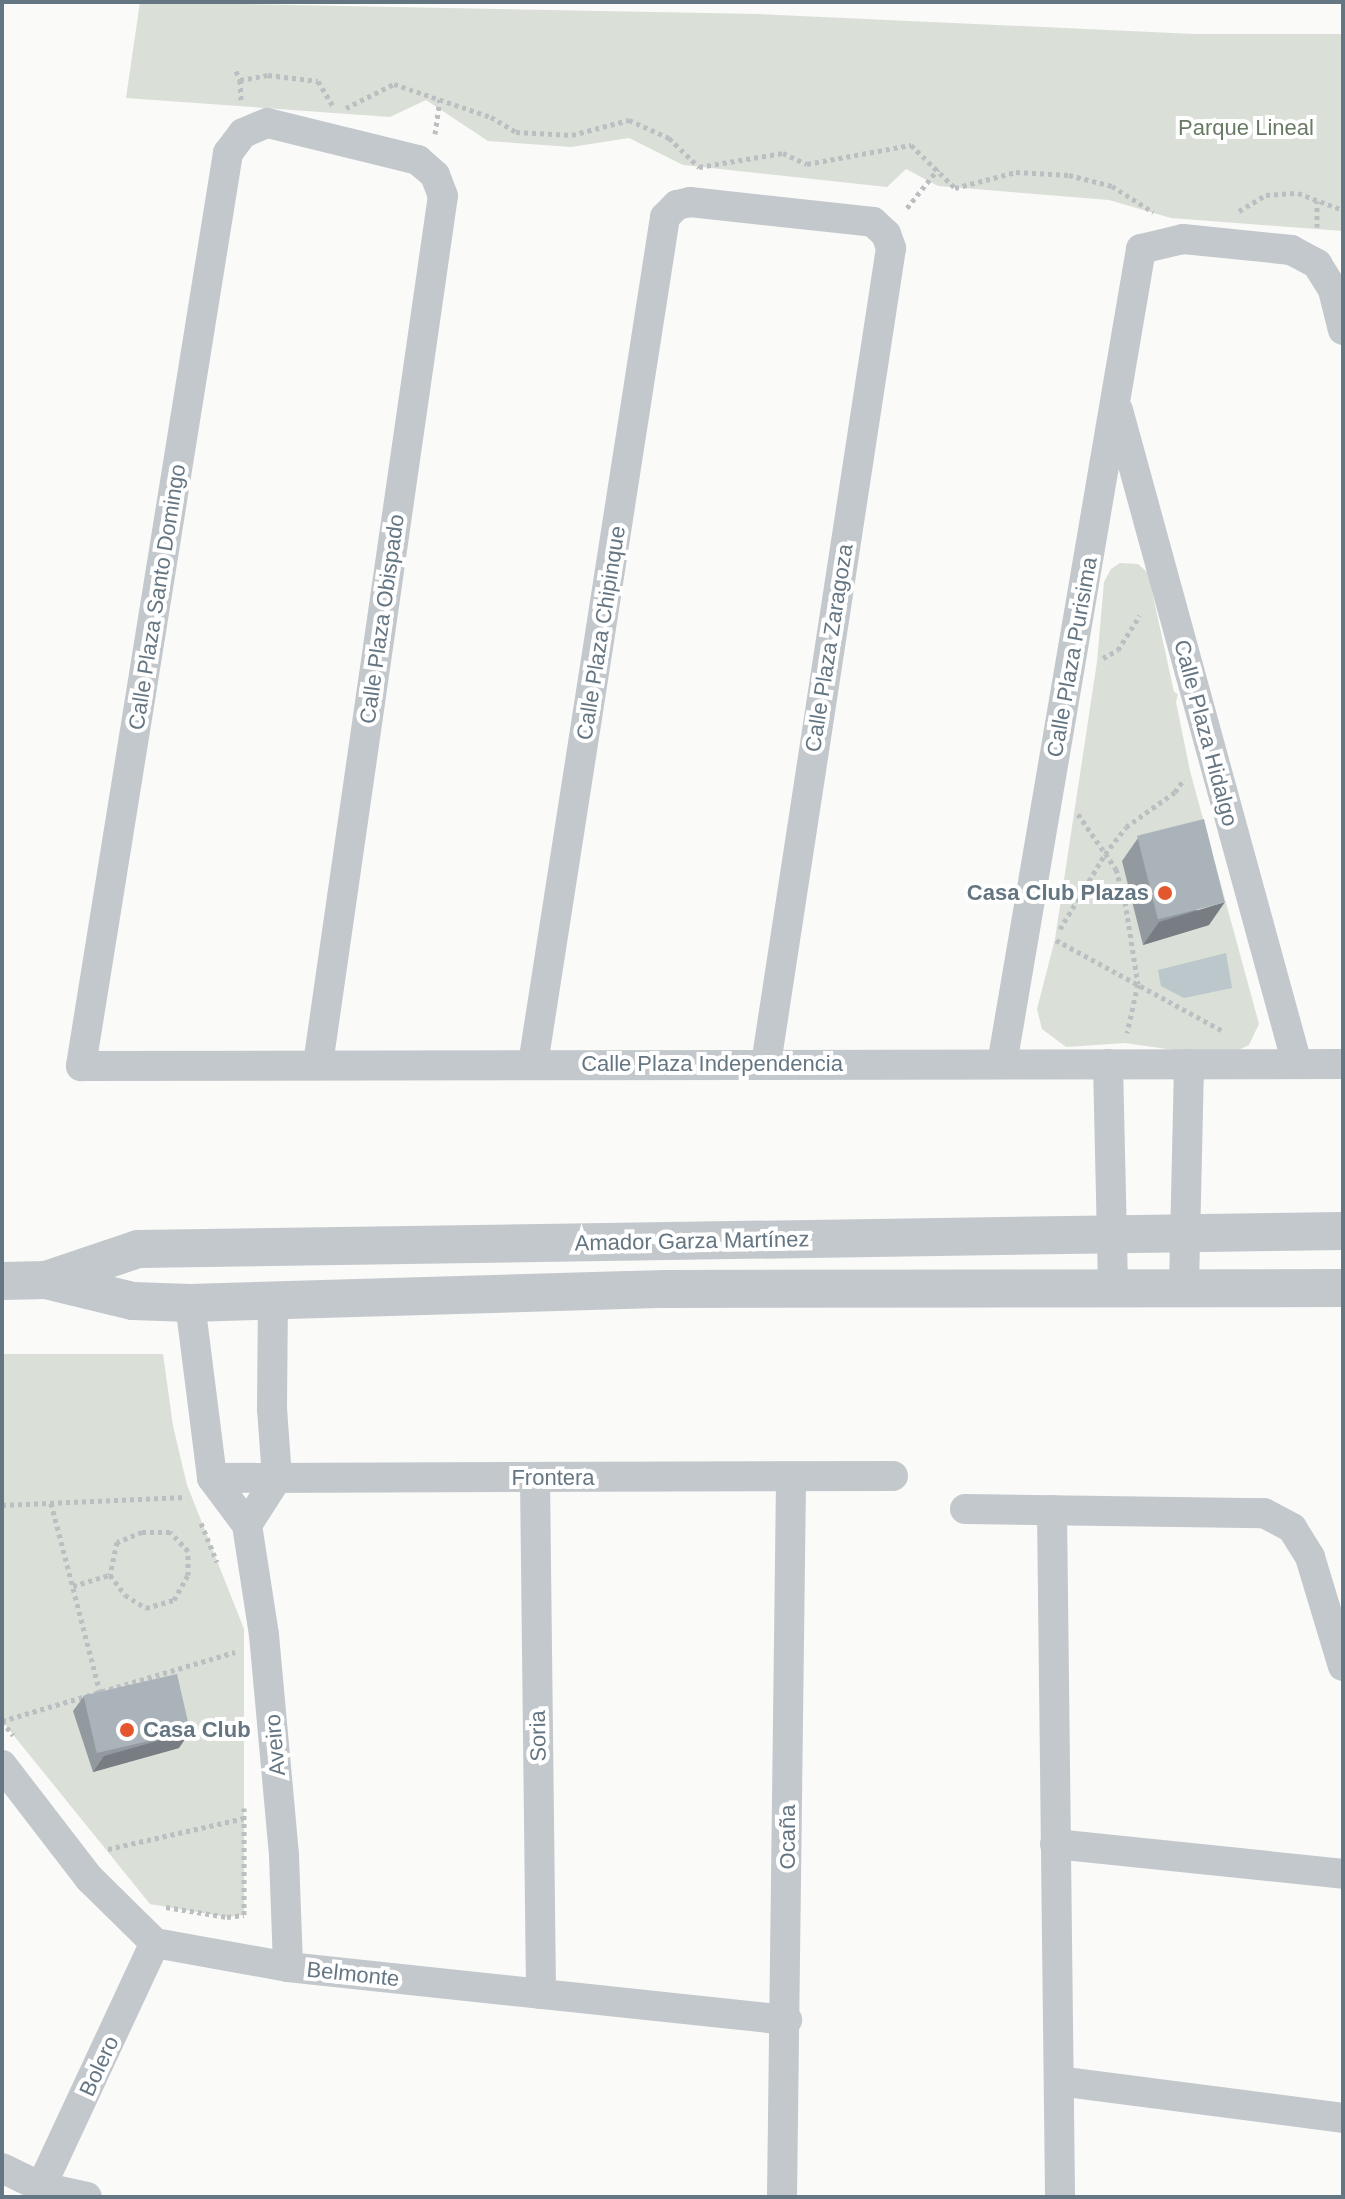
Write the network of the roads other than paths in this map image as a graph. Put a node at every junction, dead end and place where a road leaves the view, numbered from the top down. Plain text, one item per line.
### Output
1 (243, 133) joint
2 (677, 205) joint
3 (1343, 330) edge
4 (1116, 401) junction
5 (1117, 1054) junction
6 (318, 1064) junction
7 (533, 1064) junction
8 (766, 1064) junction
9 (1002, 1064) junction
10 (1189, 1064) junction
11 (1297, 1064) junction
12 (1343, 1064) edge
13 (81, 1066) joint
14 (1343, 1231) edge
15 (1184, 1233) junction
16 (1110, 1236) junction
17 (46, 1280) junction
18 (2, 1281) edge
19 (1184, 1286) junction
20 (1343, 1288) edge
21 (1113, 1289) junction
22 (190, 1303) junction
23 (273, 1303) junction
24 (893, 1476) dead end
25 (791, 1477) junction
26 (277, 1478) junction
27 (535, 1478) junction
28 (202, 1488) junction
29 (965, 1509) dead end
30 (1052, 1510) junction
31 (247, 1525) junction
32 (1343, 1666) edge
33 (12, 1755) edge
34 (1055, 1844) junction
35 (1343, 1874) edge
36 (155, 1943) junction
37 (288, 1967) junction
38 (541, 1994) junction
39 (787, 2020) junction
40 (1059, 2081) junction
41 (1343, 2118) edge
42 (2, 2168) edge
43 (41, 2187) junction
44 (87, 2197) edge
45 (782, 2197) edge
46 (1060, 2197) edge

1 - 6 street, Calle Plaza Obispado
1 - 13 street, Calle Plaza Santo Domingo
2 - 7 street, Calle Plaza Chipinque
2 - 8 street, Calle Plaza Zaragoza
3 - 4 street, Calle Plaza Purisima
4 - 9 street, Calle Plaza Purisima
4 - 11 street, Calle Plaza Hidalgo
5 - 9 street, Calle Plaza Independencia
5 - 10 street, Calle Plaza Independencia
5 - 16 street
6 - 7 street, Calle Plaza Independencia
6 - 13 street, Calle Plaza Independencia
7 - 8 street, Calle Plaza Independencia
8 - 9 street, Calle Plaza Independencia
10 - 11 street, Calle Plaza Independencia
10 - 15 street
11 - 12 street, Calle Plaza Independencia
14 - 15 street, Amador Garza Martínez
15 - 16 street, Amador Garza Martínez
15 - 19 street
16 - 17 street, Amador Garza Martínez
16 - 21 street
17 - 18 street, Amador Garza Martínez
17 - 22 street, Amador Garza Martínez
19 - 20 street, Amador Garza Martínez
19 - 21 street, Amador Garza Martínez
21 - 23 street, Amador Garza Martínez
22 - 23 street, Amador Garza Martínez
22 - 28 street, Aveiro
23 - 26 street
24 - 25 street, Frontera
25 - 27 street, Frontera
25 - 39 street, Ocaña
26 - 27 street, Frontera
26 - 28 street, Frontera
26 - 31 street
27 - 38 street, Soria
28 - 31 street, Aveiro
29 - 30 street
30 - 32 street
30 - 34 street
31 - 37 street, Aveiro
33 - 36 street
34 - 35 street
34 - 40 street
36 - 37 street, Belmonte
36 - 43 street, Bolero
37 - 38 street, Belmonte
38 - 39 street, Belmonte
39 - 45 street, Ocaña
40 - 41 street
40 - 46 street
42 - 43 street
43 - 44 street

